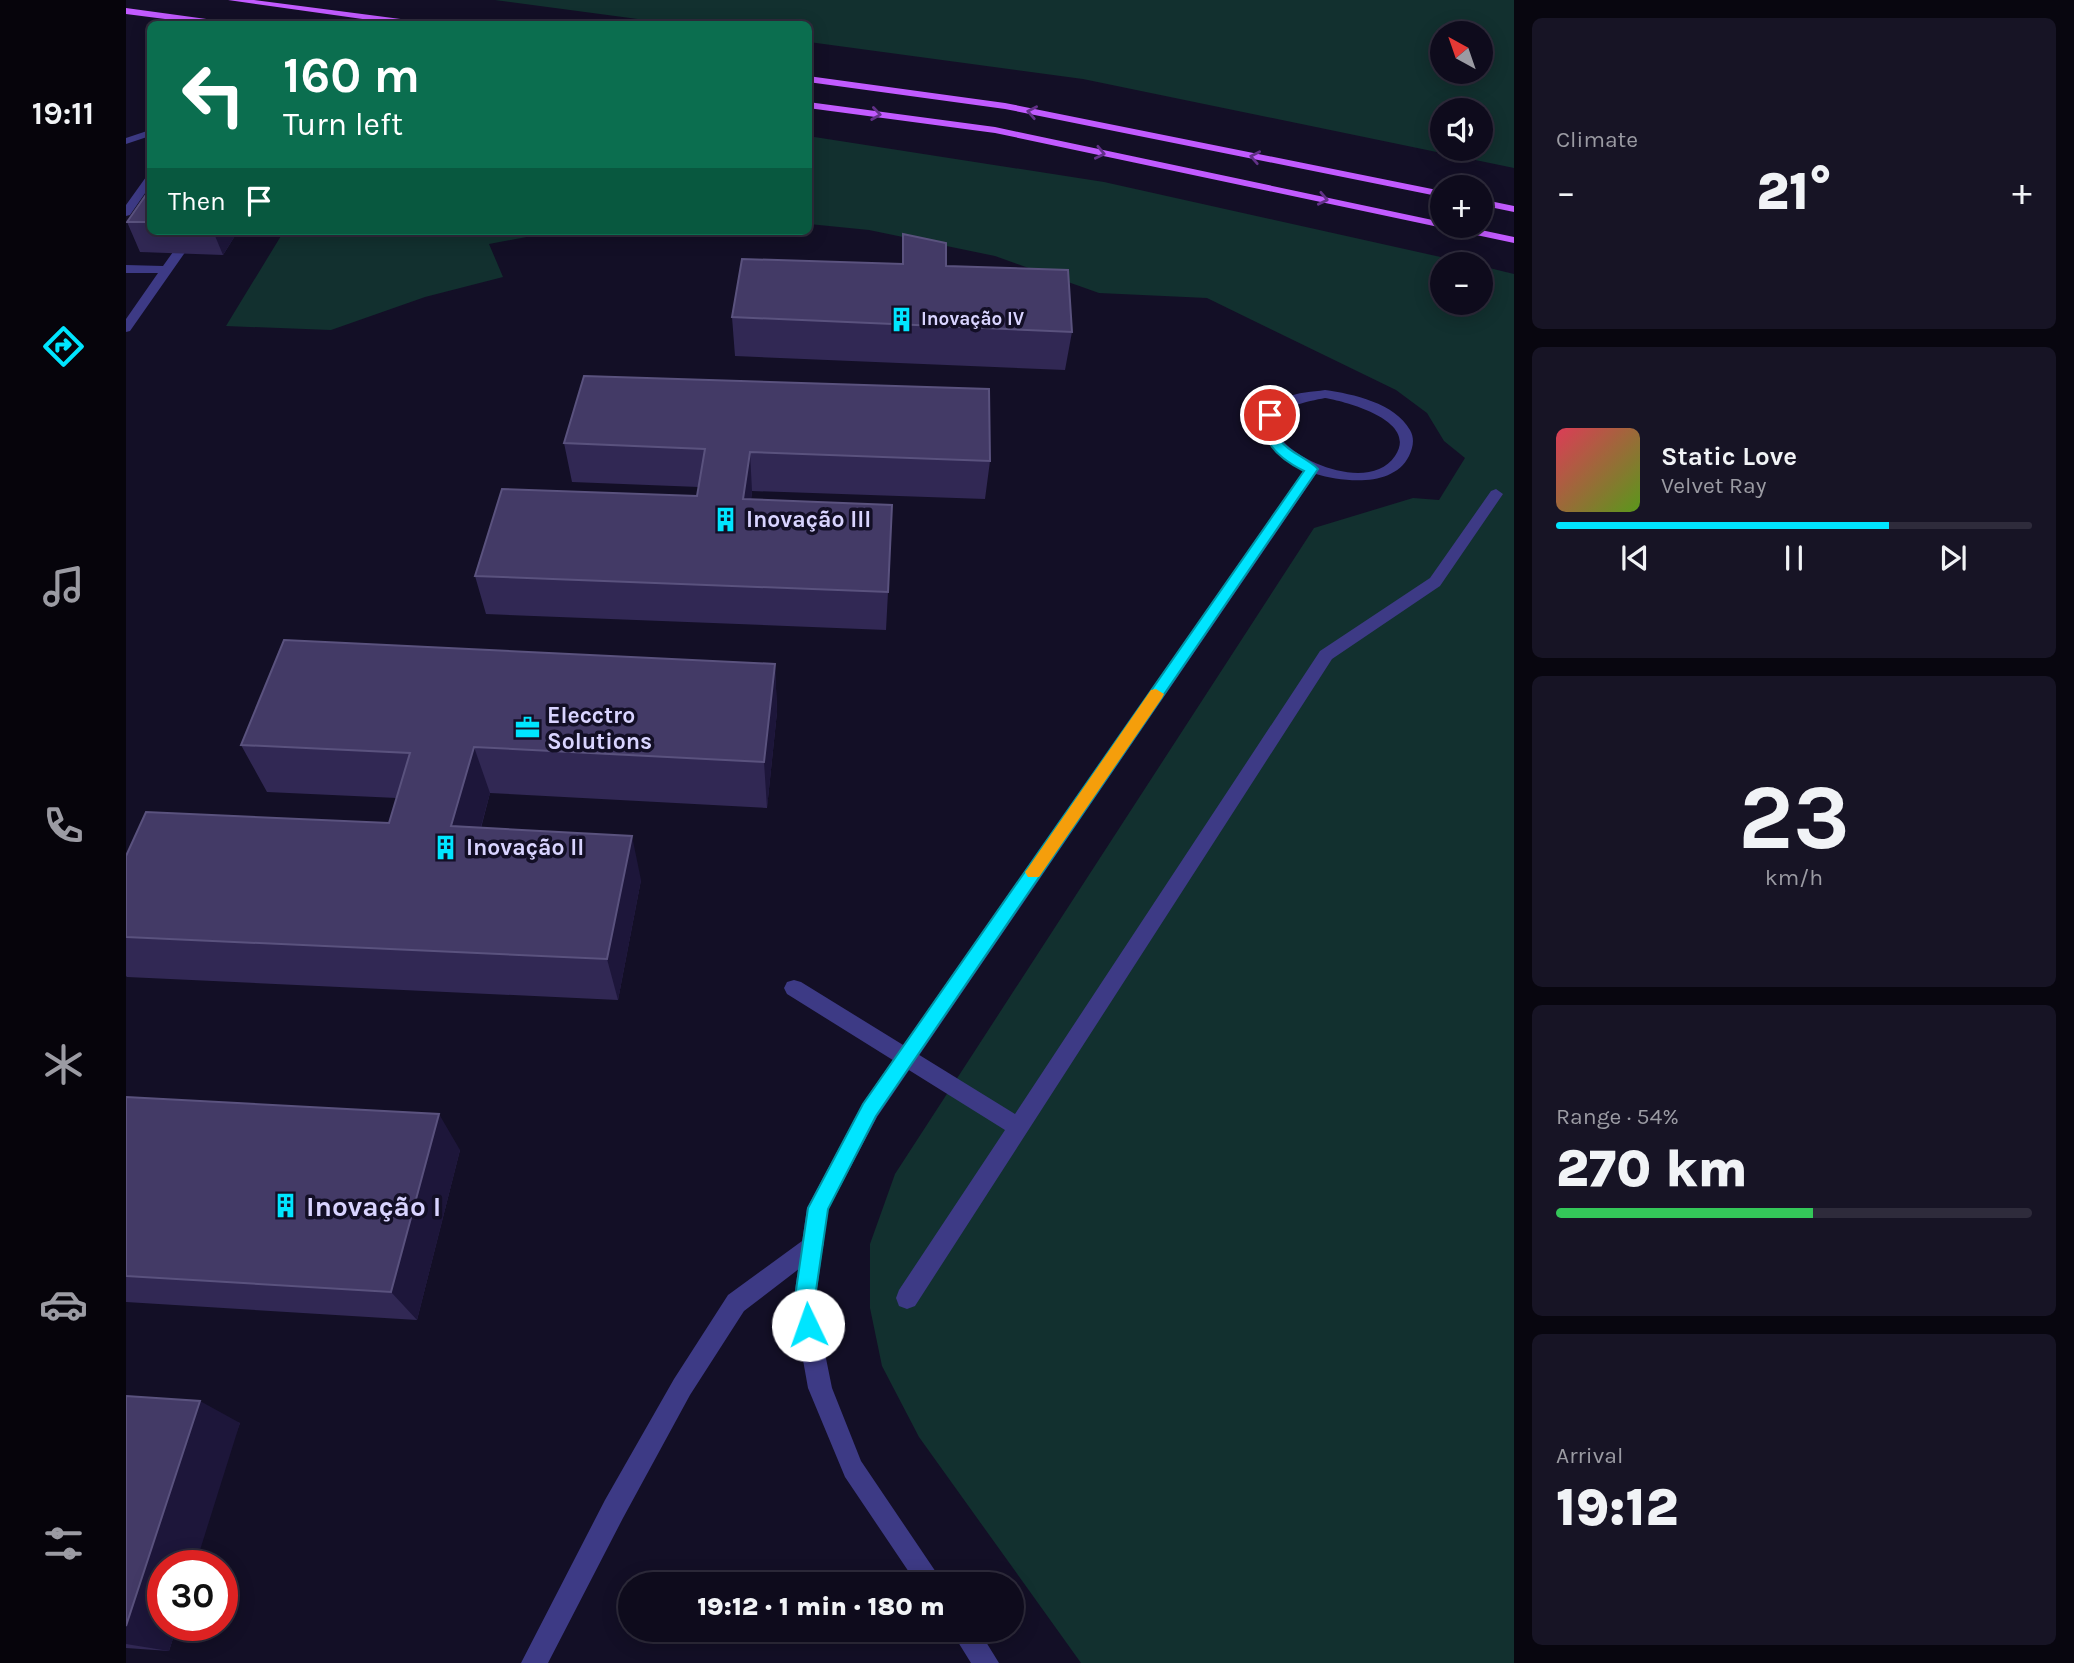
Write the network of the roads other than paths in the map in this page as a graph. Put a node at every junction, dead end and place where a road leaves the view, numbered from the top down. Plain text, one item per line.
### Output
1 (233, 0) edge
2 (126, 11) edge
3 (199, 21) edge
4 (393, 21) edge
5 (812, 80) edge
6 (812, 106) edge
7 (147, 134) edge
8 (126, 141) edge
9 (147, 183) edge
10 (1430, 192) edge
11 (1493, 205) edge
12 (1514, 209) edge
13 (126, 213) edge
14 (1430, 222) edge
15 (191, 235) edge
16 (1493, 236) edge
17 (1514, 240) edge
18 (126, 269) edge
19 (166, 270) junction
20 (126, 328) edge
21 (1312, 469) junction
22 (1496, 494) dead end
23 (794, 988) dead end
24 (905, 1058) junction
25 (1019, 1128) junction
26 (813, 1244) junction
27 (907, 1298) dead end
28 (924, 1572) edge
29 (972, 1642) edge
30 (534, 1663) edge
31 (986, 1663) edge

1 - 4 main road
2 - 3 main road
10 -> 5 main road
6 -> 14 main road
7 - 8 street
9 - 13 street
11 - 12 main road
15 - 19 street
16 - 17 main road
18 - 19 street
19 - 20 street
21 - 21 street
21 - 24 street
22 - 25 street
23 - 24 street
24 - 25 street
24 - 26 street
25 - 27 street
26 - 28 street
26 - 30 street
29 - 31 street

